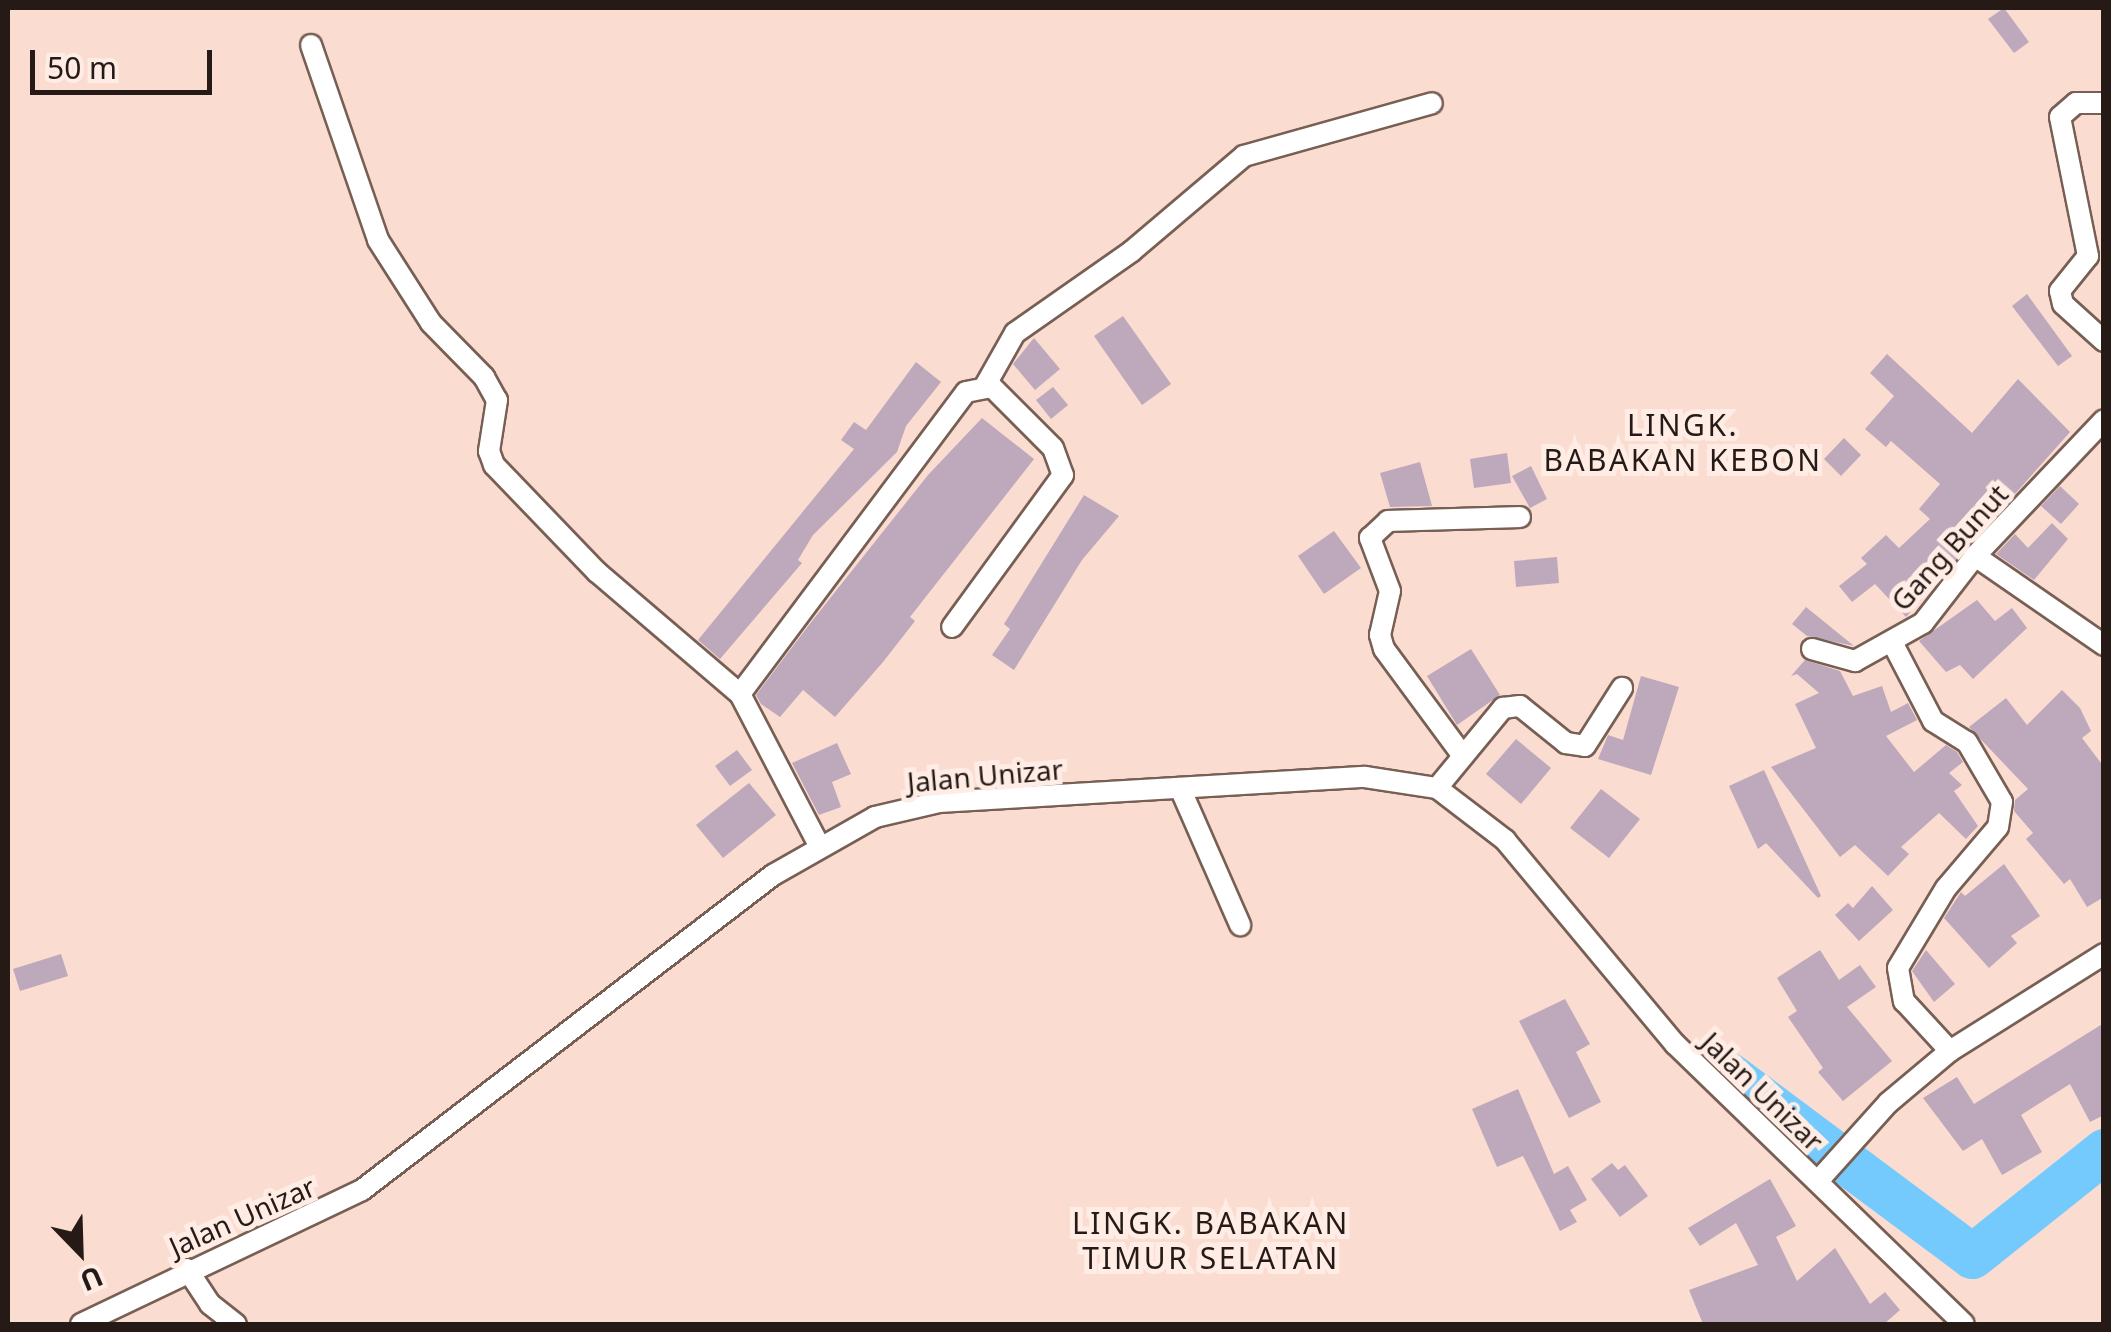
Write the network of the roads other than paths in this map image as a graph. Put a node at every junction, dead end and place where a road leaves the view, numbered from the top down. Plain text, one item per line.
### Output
1 (311, 44) dead end
2 (1432, 102) dead end
3 (2104, 103) edge
4 (2104, 341) edge
5 (985, 386) junction
6 (2104, 420) edge
7 (1520, 518) dead end
8 (1975, 556) junction
9 (952, 626) dead end
10 (1893, 644) junction
11 (2104, 645) edge
12 (1812, 649) dead end
13 (1622, 688) dead end
14 (740, 694) junction
15 (1451, 770) junction
16 (1180, 788) junction
17 (819, 845) junction
18 (1240, 925) dead end
19 (2104, 954) edge
20 (1950, 1051) junction
21 (1818, 1180) junction
22 (187, 1269) junction
23 (81, 1324) edge
24 (236, 1324) edge
25 (1964, 1324) edge

1 - 14 street
2 - 5 street
3 - 4 street
5 - 9 street
5 - 14 street
6 - 8 street, Gang Bunut
7 - 15 street
8 - 10 street, Gang Bunut
8 - 11 street
10 - 12 street, Gang Bunut
10 - 20 street
13 - 15 street
14 - 17 street
15 - 16 street, Jalan Unizar
15 - 21 street, Jalan Unizar
16 - 17 street, Jalan Unizar
16 - 18 street
17 - 22 street, Jalan Unizar
19 - 20 street
20 - 21 street
21 - 25 street, Jalan Unizar
22 - 23 street, Jalan Unizar
22 - 24 street

